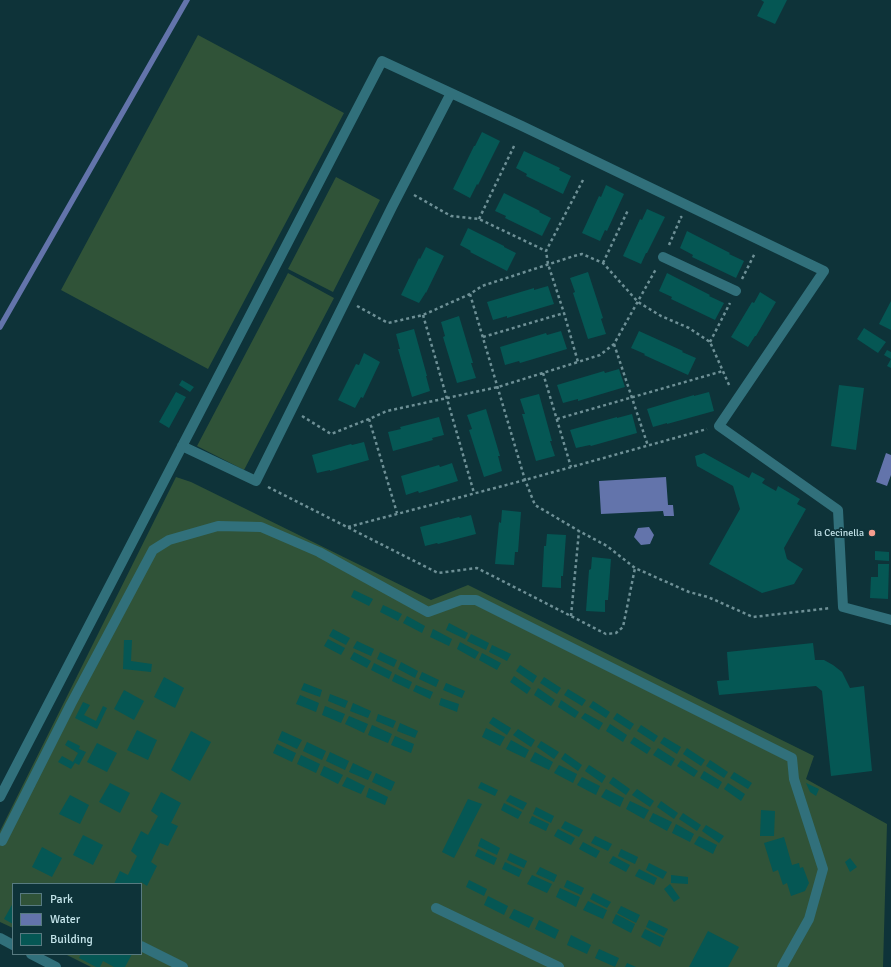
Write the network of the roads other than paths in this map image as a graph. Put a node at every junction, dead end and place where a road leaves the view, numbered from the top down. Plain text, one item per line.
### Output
1 (451, 93) junction
2 (663, 257) road end
3 (736, 292) dead end
4 (182, 446) junction
5 (891, 620) edge
6 (0, 797) edge
7 (2, 841) dead end
8 (436, 908) dead end
9 (0, 938) edge
10 (12, 944) edge
11 (142, 946) edge
12 (33, 955) edge
13 (56, 967) edge
14 (183, 967) edge
15 (559, 967) edge
16 (782, 967) edge

1 - 4 lane
1 - 4 lane
1 - 5 lane
2 - 3 lane
4 - 6 lane
7 - 16 lane
8 - 15 lane
9 - 10 lane
11 - 14 lane
12 - 13 lane

